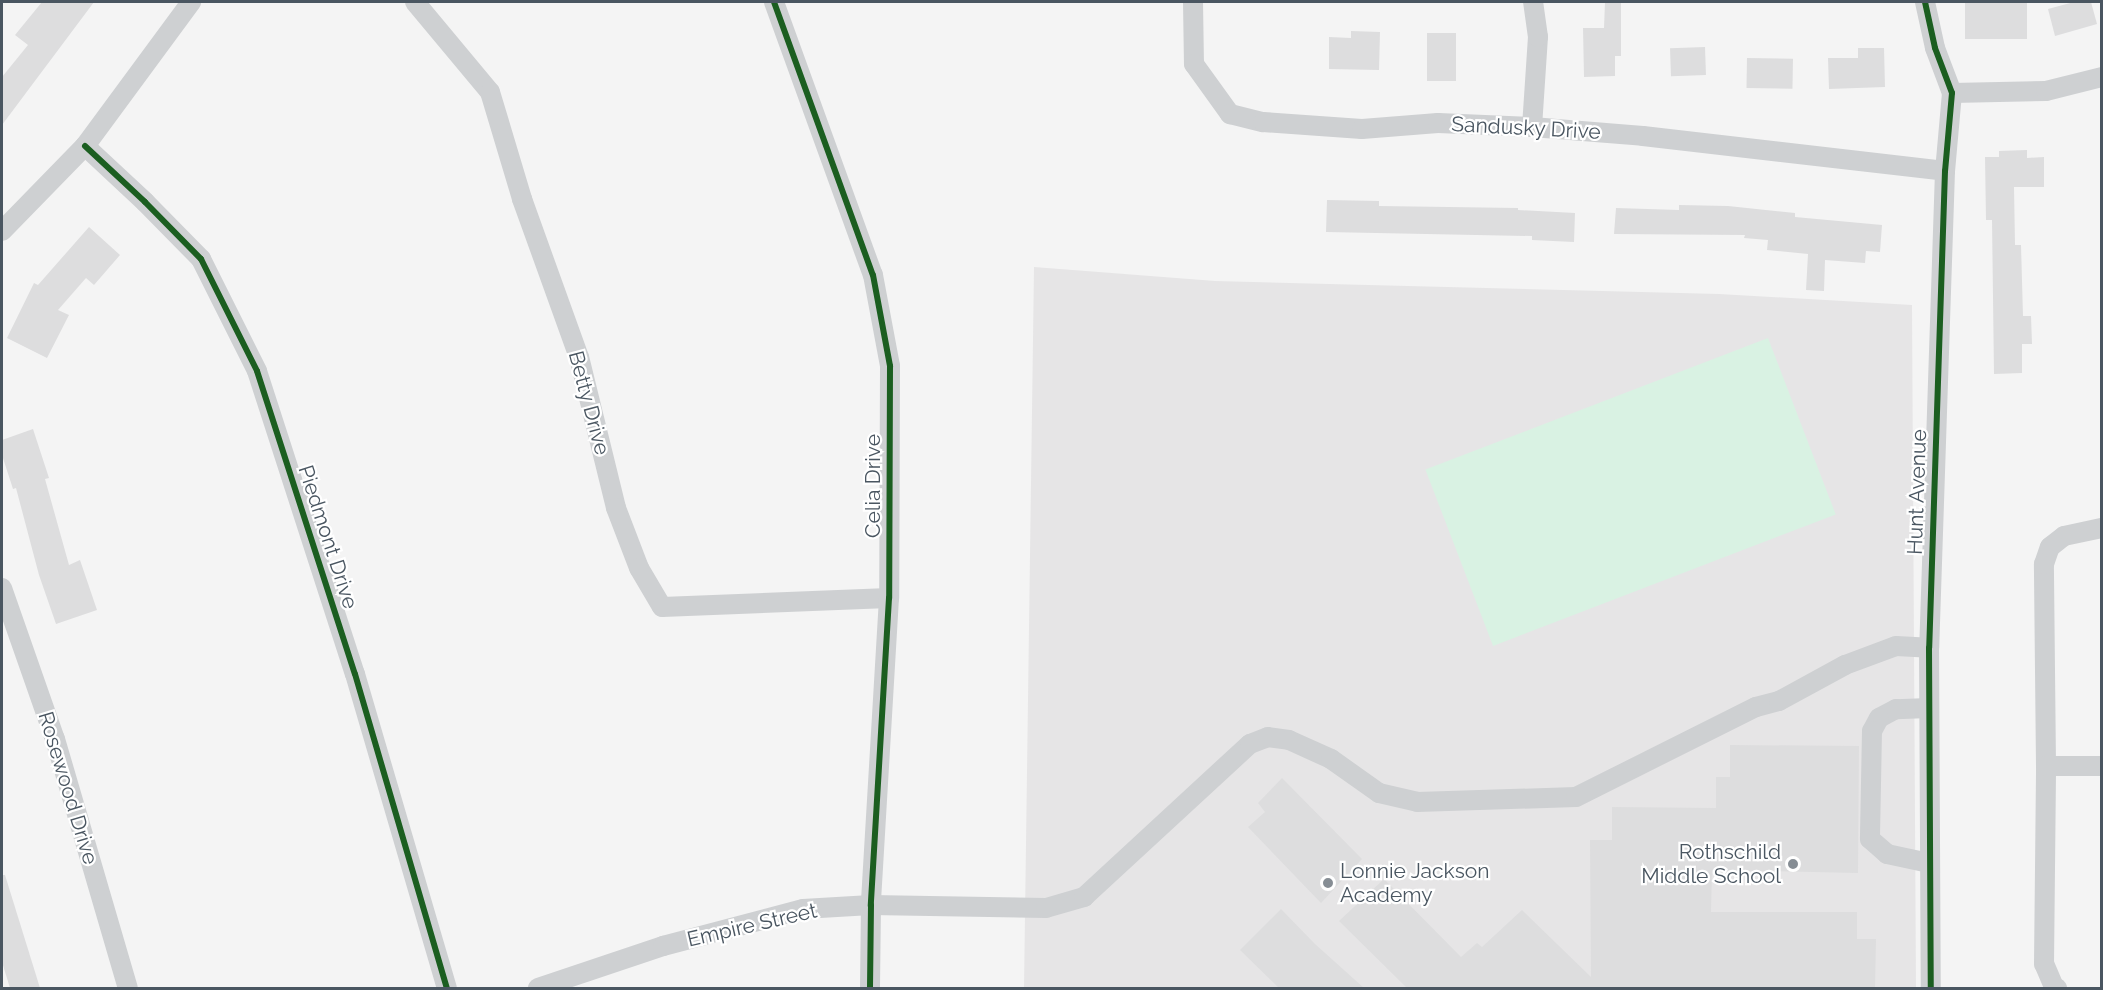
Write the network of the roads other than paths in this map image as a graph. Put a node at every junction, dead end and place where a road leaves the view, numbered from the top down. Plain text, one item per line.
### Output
1 (191, 2) edge
2 (415, 2) edge
3 (774, 2) edge
4 (1193, 2) edge
5 (1533, 2) edge
6 (1925, 2) edge
7 (2102, 77) edge
8 (1952, 93) junction
9 (1532, 127) junction
10 (85, 146) junction
11 (1945, 171) junction
12 (2, 231) edge
13 (2102, 528) edge
14 (2, 588) edge
15 (889, 598) junction
16 (1929, 648) junction
17 (1929, 708) junction
18 (2046, 766) junction
19 (2102, 766) edge
20 (1929, 863) junction
21 (871, 905) junction
22 (128, 988) edge
23 (447, 988) edge
24 (538, 988) edge
25 (870, 988) edge
26 (1931, 988) edge
27 (2057, 988) edge

1 - 10 street
2 - 15 street, Betty Drive
3 - 15 street, Celia Drive
4 - 9 street, Sandusky Drive
5 - 9 street
6 - 8 street, Hunt Avenue
7 - 8 street
8 - 11 street, Hunt Avenue
9 - 11 street, Sandusky Drive
10 - 12 street
10 - 23 street, Piedmont Drive
11 - 16 street, Hunt Avenue
13 - 18 street
14 - 22 street, Rosewood Drive
15 - 21 street, Celia Drive
16 - 17 street, Hunt Avenue
16 - 21 street, Empire Street
17 - 20 street, Hunt Avenue
17 - 20 street
18 - 19 street
18 - 27 street
20 - 26 street, Hunt Avenue
21 - 24 street, Empire Street
21 - 25 street, Celia Drive

